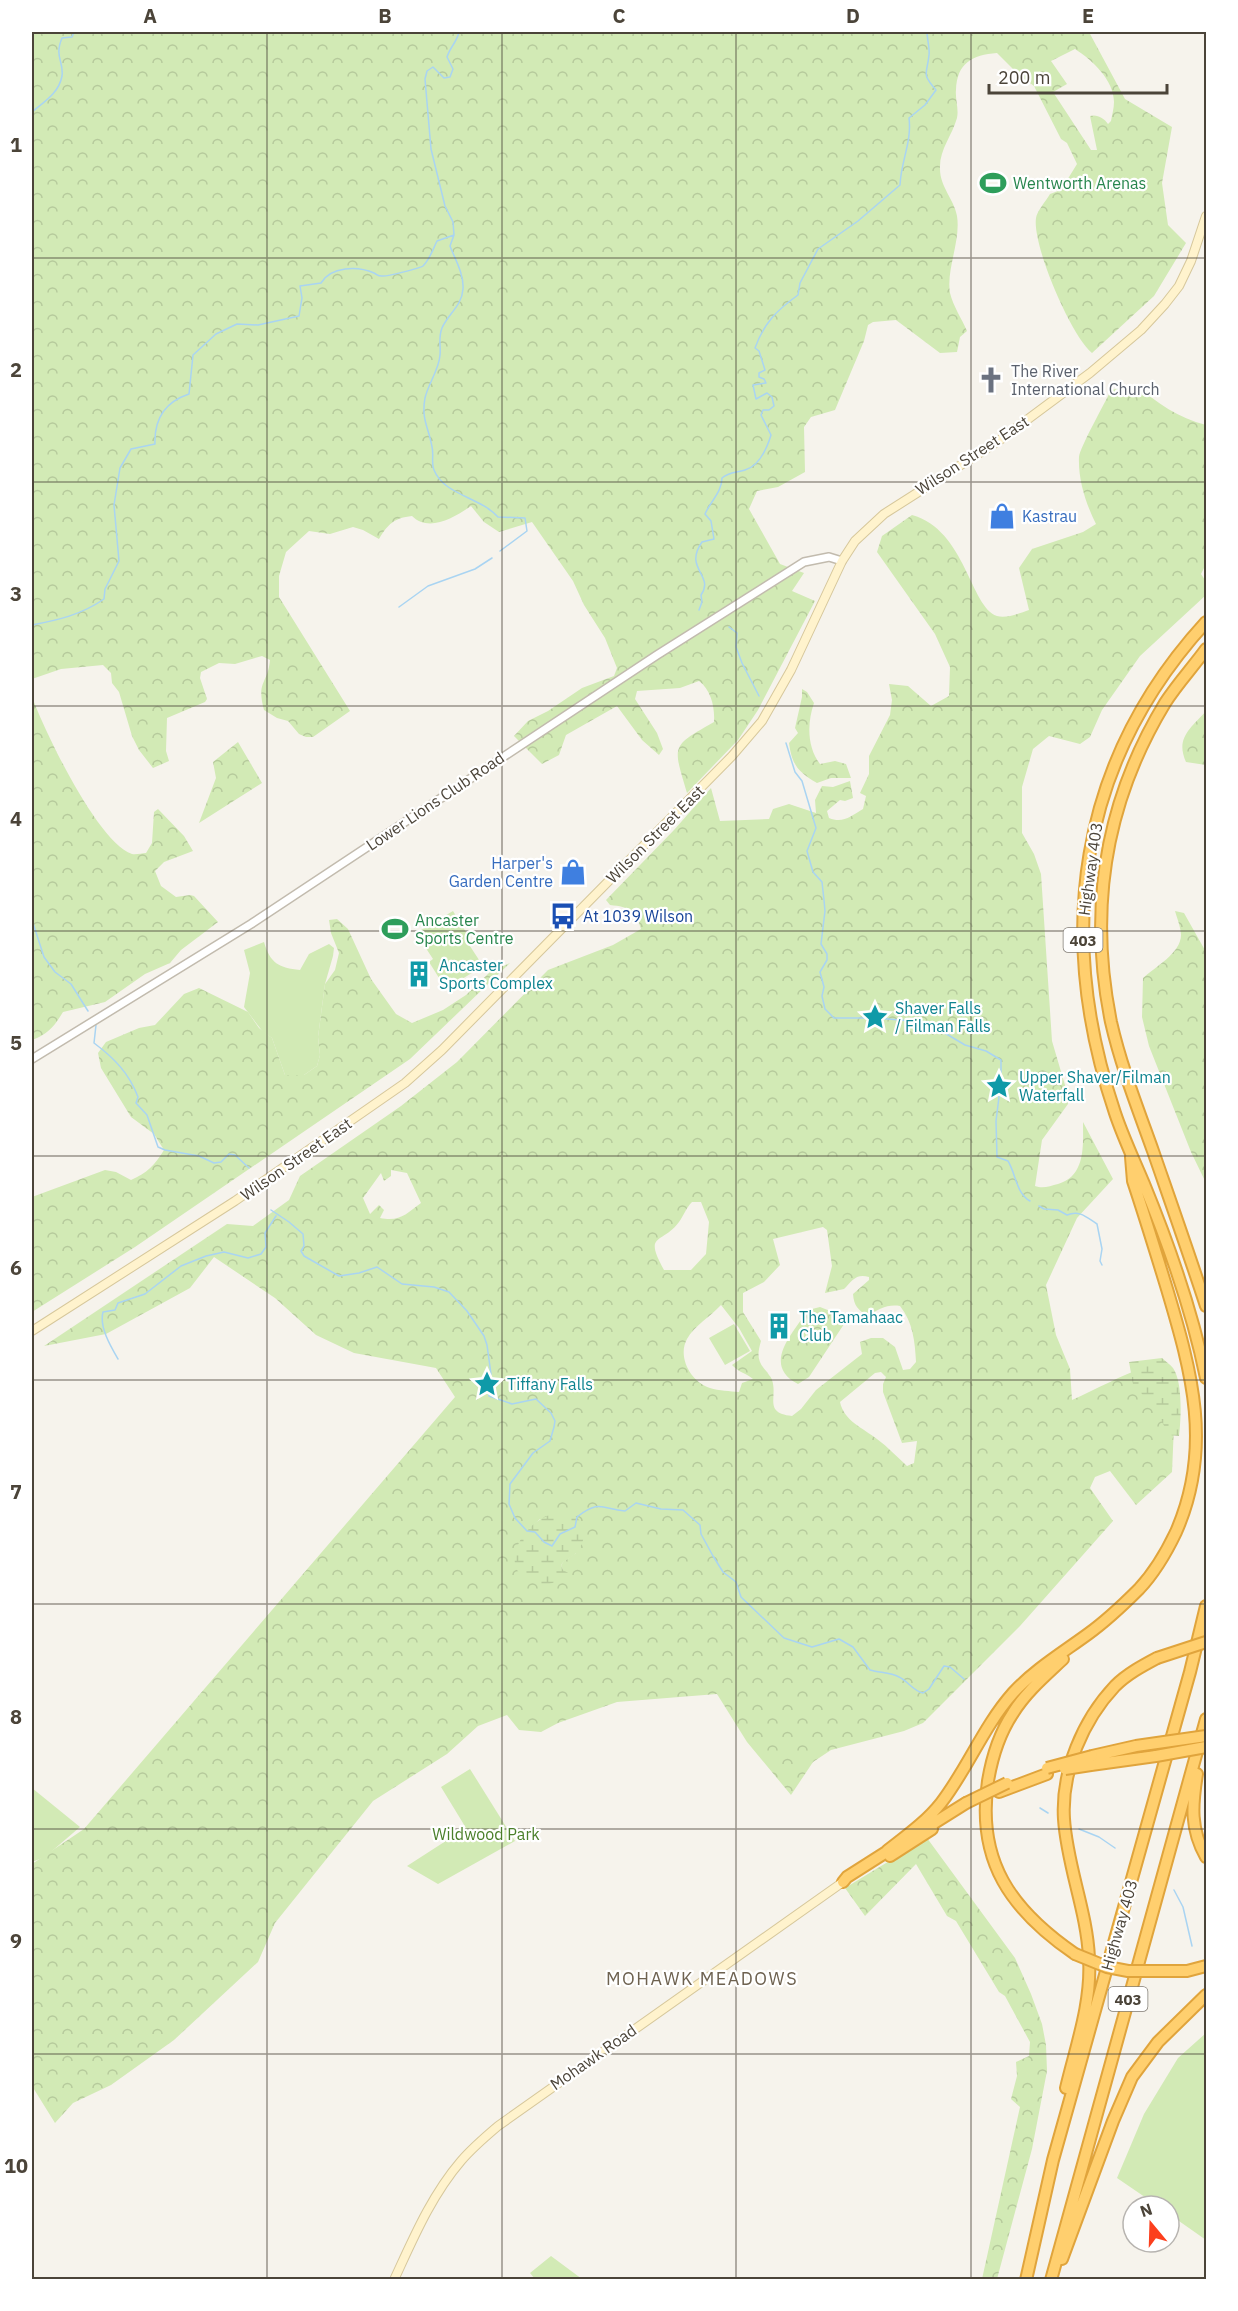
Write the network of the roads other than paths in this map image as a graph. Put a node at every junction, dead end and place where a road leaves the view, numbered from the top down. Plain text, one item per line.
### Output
1 (1206, 216) edge
2 (842, 561) junction
3 (1206, 622) edge
4 (1206, 649) edge
5 (32, 1059) edge
6 (1131, 1157) junction
7 (1206, 1306) edge
8 (32, 1331) edge
9 (1206, 1378) edge
10 (1206, 1606) edge
11 (1090, 1632) junction
12 (1206, 1642) edge
13 (1206, 1719) edge
14 (1204, 1742) edge
15 (1206, 1752) edge
16 (1156, 1756) junction
17 (1092, 1760) junction
18 (1047, 1771) junction
19 (966, 1806) junction
20 (887, 1851) junction
21 (1206, 1857) edge
22 (843, 1882) junction
23 (1206, 1966) edge
24 (1206, 1995) edge
25 (1053, 2160) junction
26 (394, 2280) edge
27 (1026, 2280) edge
28 (1053, 2280) edge

1 - 2 main road, Wilson Street East
2 - 5 street, Lower Lions Club Road
2 - 8 main road, Wilson Street East
3 - 6 highway, Highway 403 / 403
4 - 7 highway, Highway 403 / 403
6 - 9 highway, Highway 403 / 403
6 - 11 highway
10 - 25 highway, Highway 403 / 403
11 - 20 highway
11 - 23 highway, bridge
12 - 25 highway, bridge
13 - 14 highway, Highway 403 / 403
14 - 16 highway, bridge
14 - 17 highway, bridge
14 - 21 highway
14 - 28 highway, Highway 403 / 403
15 - 16 highway, bridge
16 - 17 highway
17 - 18 highway, bridge
18 - 19 highway
18 - 19 highway, bridge
19 - 20 highway
19 - 22 highway
20 - 22 highway
22 - 26 main road, Mohawk Road
24 - 28 highway
25 - 27 highway, Highway 403 / 403

